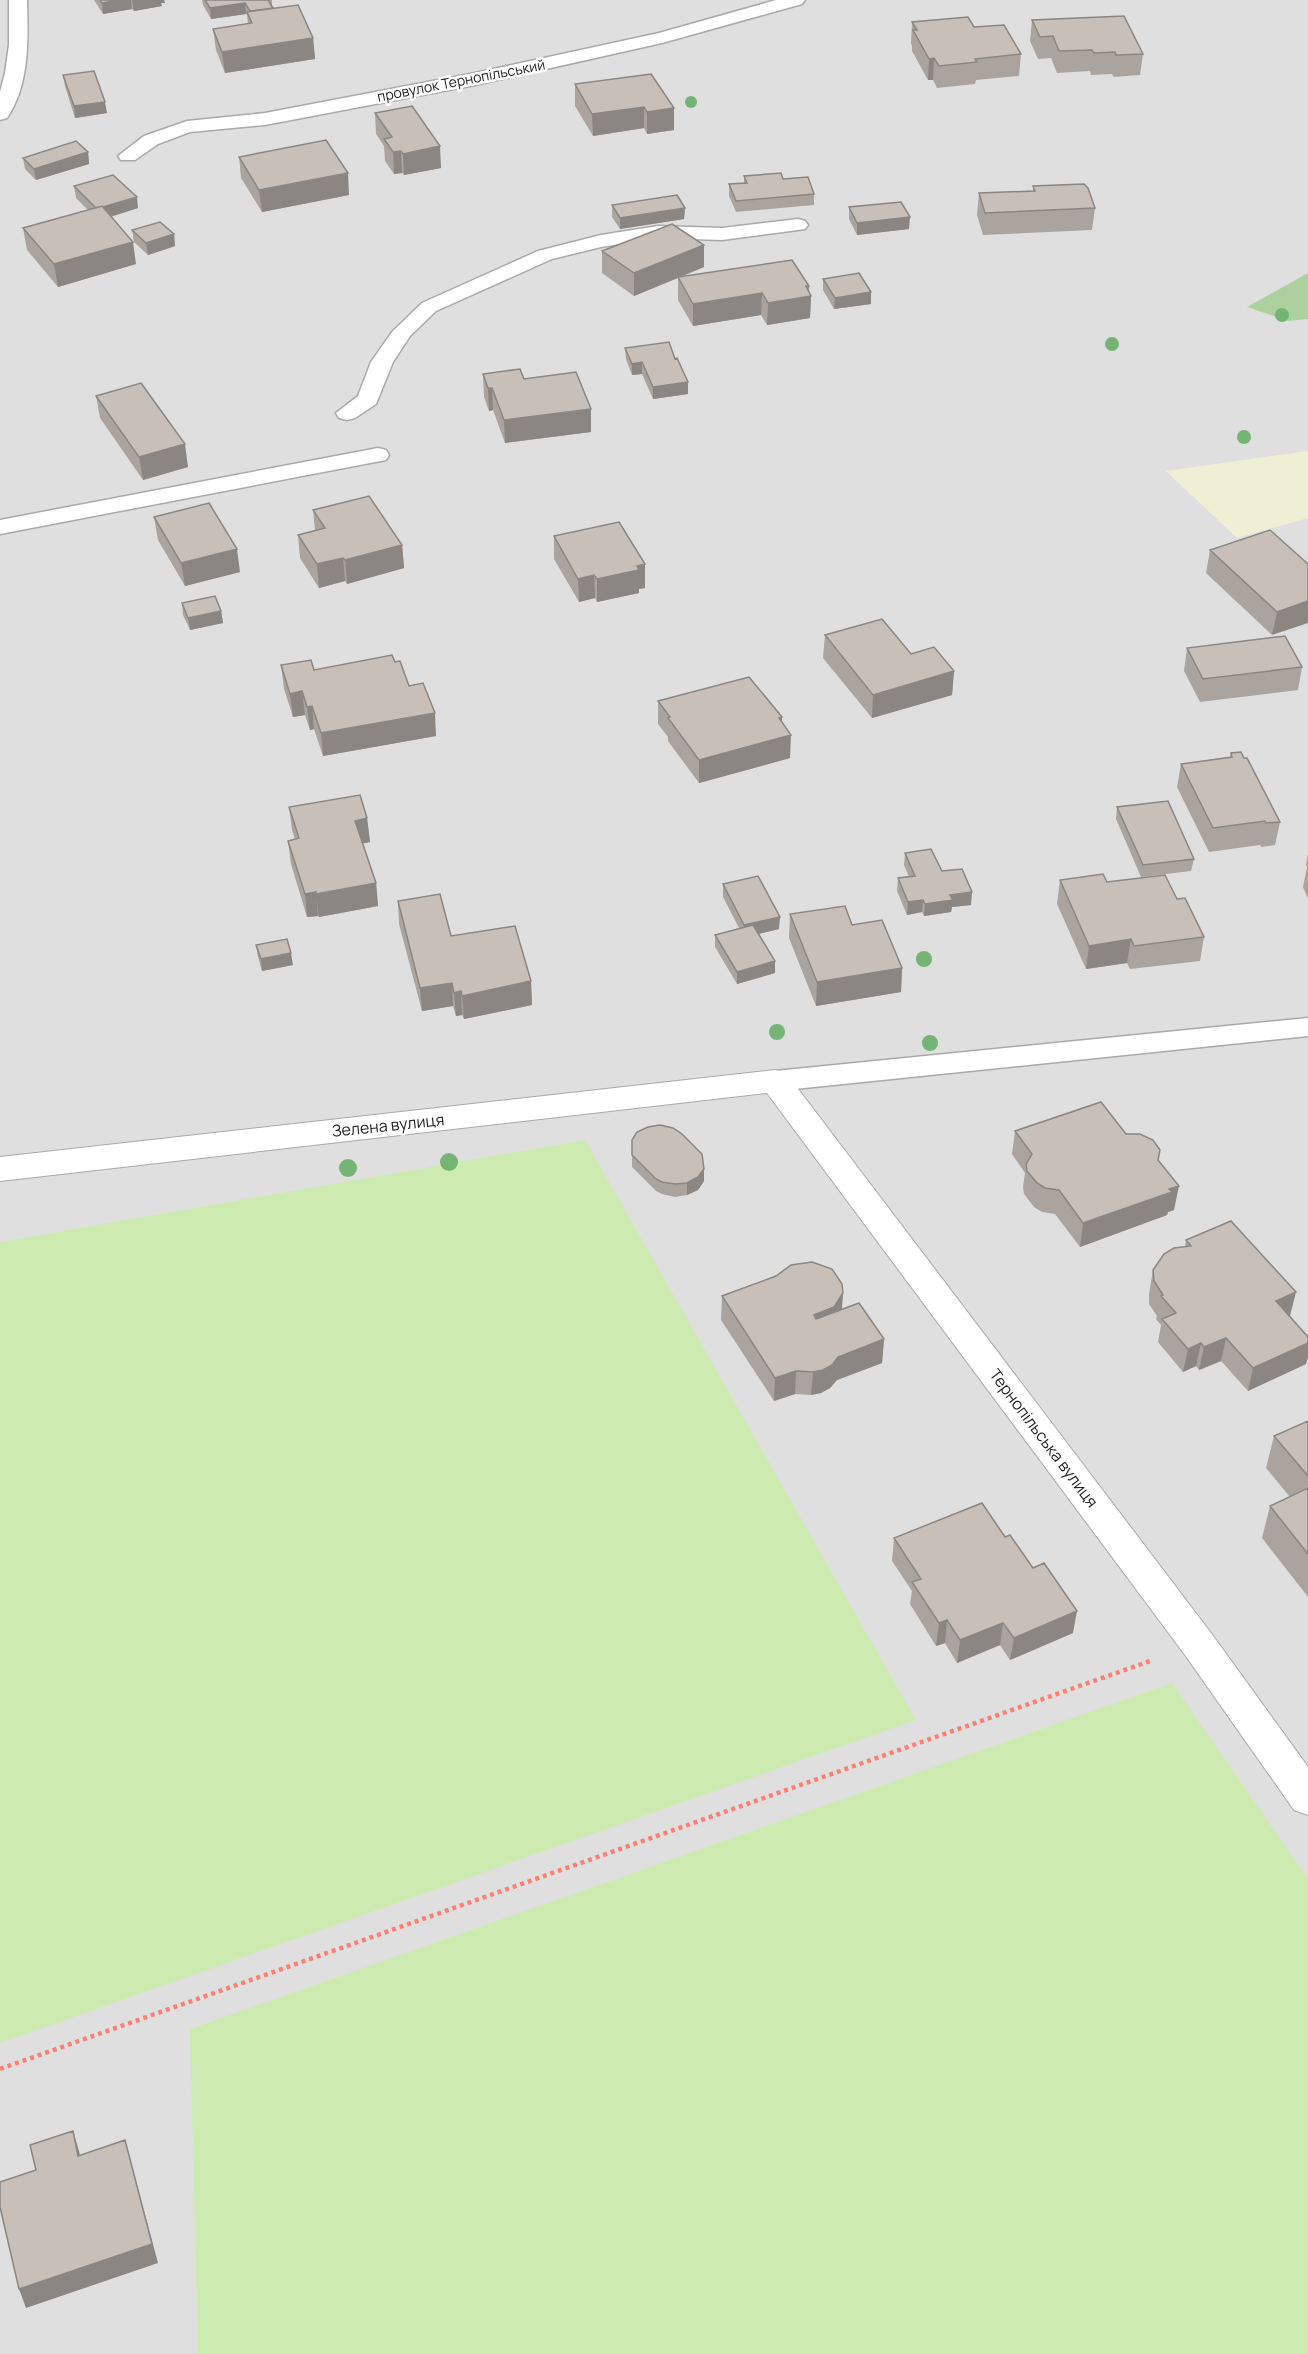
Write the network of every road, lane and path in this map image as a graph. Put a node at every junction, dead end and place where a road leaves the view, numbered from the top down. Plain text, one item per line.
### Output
1 (18, 0) edge
2 (796, 0) edge
3 (0, 114) edge
4 (128, 156) dead end
5 (798, 225) dead end
6 (347, 413) dead end
7 (378, 454) dead end
8 (0, 527) edge
9 (1308, 1027) edge
10 (775, 1081) junction
11 (0, 1169) edge
12 (1198, 1644) junction
13 (1308, 1798) edge
14 (0, 2069) edge

1 - 3 lane
2 - 4 lane, провулок Тернопільський
5 - 6 lane
7 - 8 lane
9 - 10 lane
10 - 11 street, Зелена вулиця
10 - 12 street, Тернопільська вулиця
12 - 13 street, Тернопільська вулиця
12 - 14 path

